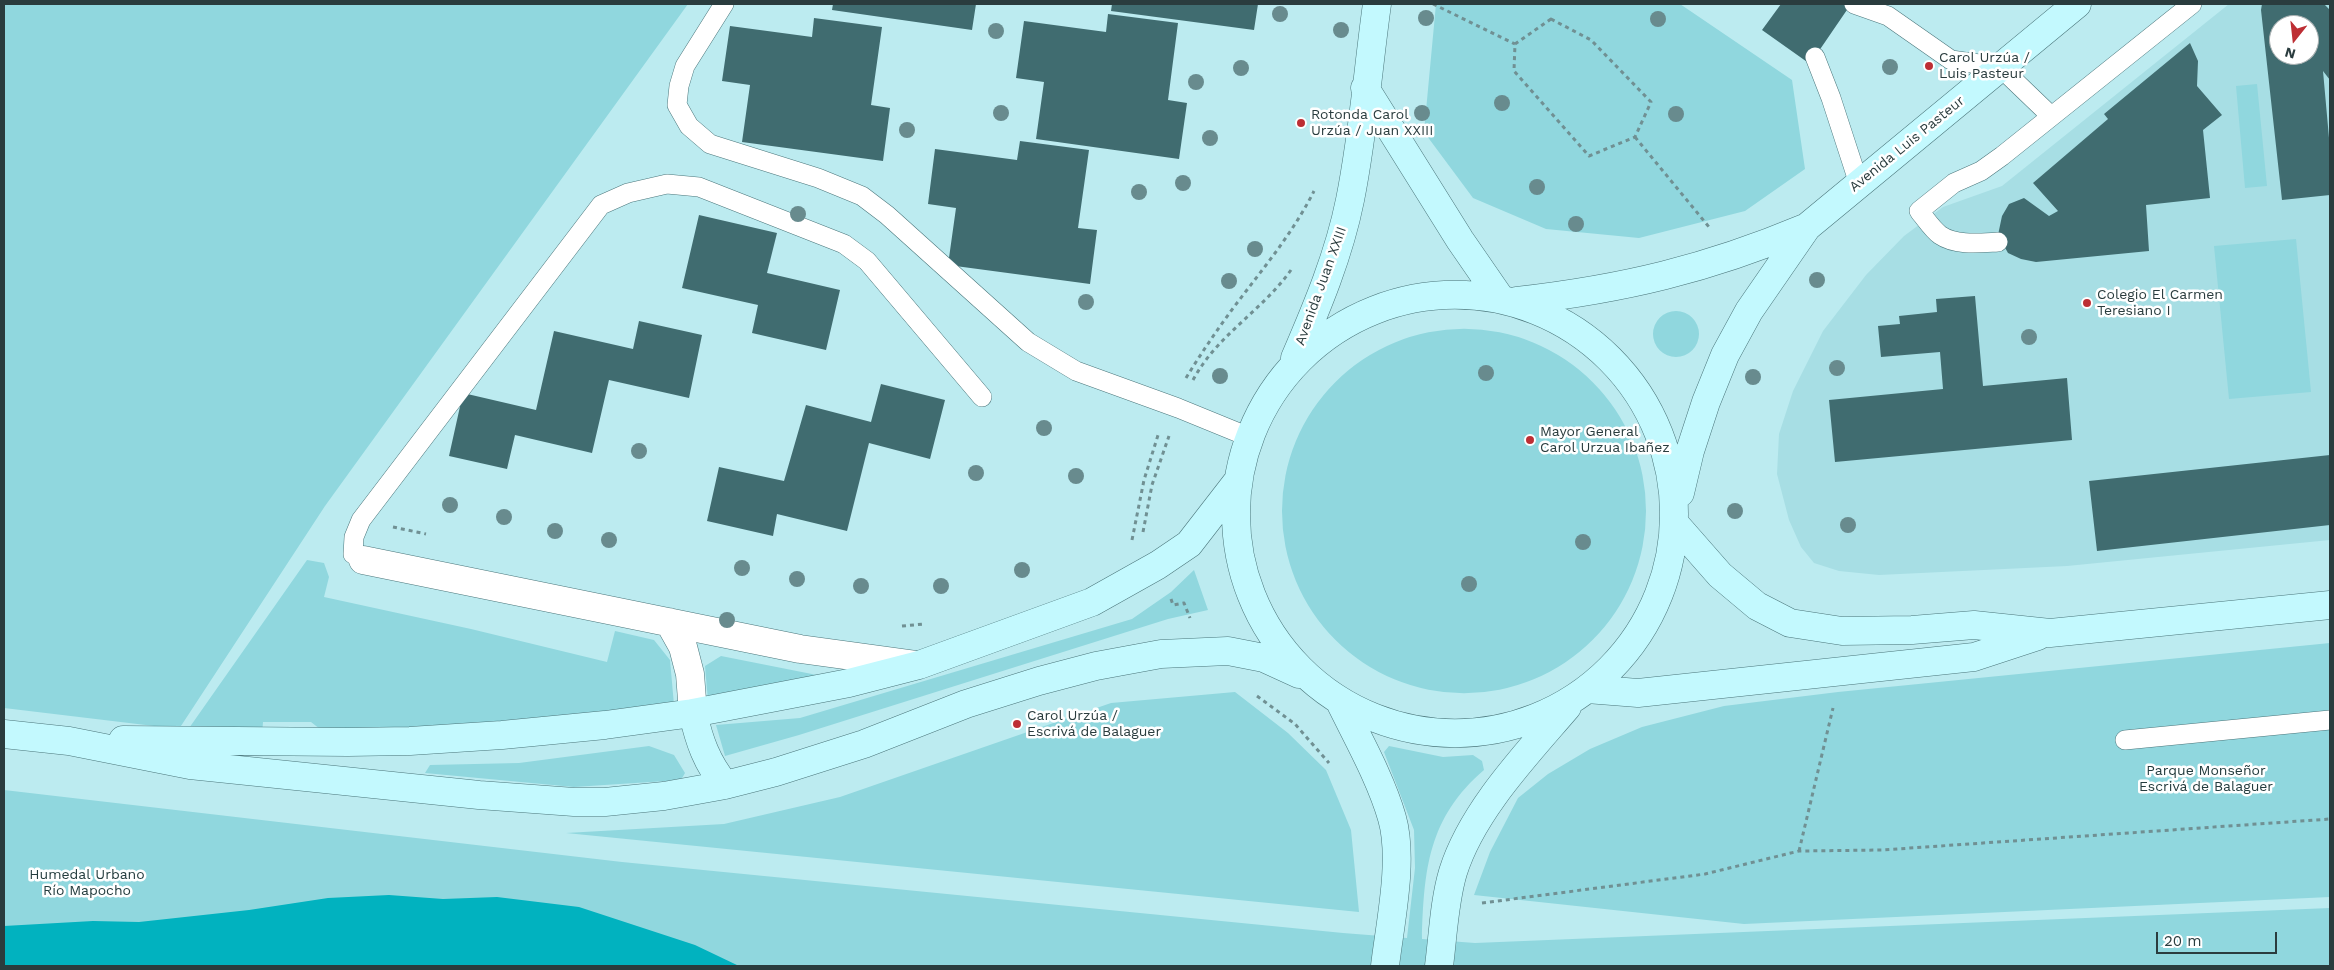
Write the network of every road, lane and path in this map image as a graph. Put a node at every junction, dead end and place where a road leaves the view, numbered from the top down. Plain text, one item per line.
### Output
1 (724, 4) edge
2 (1377, 4) edge
3 (1433, 4) edge
4 (1854, 4) edge
5 (2077, 4) edge
6 (2192, 4) edge
7 (1515, 44) junction
8 (1815, 57) dead end
9 (2000, 67) junction
10 (1365, 88) junction
11 (2051, 116) junction
12 (1635, 138) junction
13 (1859, 184) junction
14 (1316, 185) dead end
15 (1807, 227) junction
16 (1998, 242) dead end
17 (1734, 256) junction
18 (1294, 264) dead end
19 (1508, 299) junction
20 (1292, 364) junction
21 (982, 397) dead end
22 (1174, 406) junction
23 (1249, 437) junction
24 (1236, 482) junction
25 (1678, 513) junction
26 (361, 520) junction
27 (429, 535) dead end
28 (1132, 541) junction
29 (1124, 546) dead end
30 (363, 560) joint
31 (2330, 605) edge
32 (668, 622) junction
33 (930, 624) dead end
34 (897, 626) dead end
35 (2050, 632) junction
36 (918, 665) junction
37 (1843, 669) junction
38 (1308, 678) junction
39 (1250, 691) dead end
40 (1580, 694) junction
41 (1339, 700) junction
42 (693, 713) junction
43 (2330, 720) edge
44 (4, 734) edge
45 (2126, 740) dead end
46 (69, 741) junction
47 (1330, 764) dead end
48 (725, 785) junction
49 (2330, 819) edge
50 (1798, 851) junction
51 (1446, 912) junction
52 (1385, 966) edge
53 (1439, 966) edge

1 - 22 lane
2 - 10 main road, Avenida Juan XXIII
3 - 7 path
4 - 9 lane
5 - 9 main road, Avenida Luis Pasteur
6 - 11 lane
7 - 12 path
7 - 12 path
8 - 13 lane
9 - 11 lane
9 - 13 main road, Avenida Luis Pasteur
10 - 19 main road
10 - 20 main road, Avenida Juan XXIII
11 - 16 lane
12 - 17 path
13 - 15 main road, Avenida Luis Pasteur
14 - 22 path
15 - 17 main road, Avenida Luis Pasteur
15 - 25 main road, Avenida Luis Pasteur
17 - 19 main road, Avenida Luis Pasteur
18 - 22 path
19 - 20 main road
19 - 25 main road
20 - 23 main road
21 - 26 lane
22 - 23 lane
22 - 28 path
22 - 28 path
23 - 24 main road
24 - 36 main road
24 - 38 main road
25 - 35 main road
25 - 40 main road, Avenida Luis Pasteur
26 - 27 path
26 - 30 lane
28 - 29 path
30 - 32 street
31 - 35 main road
32 - 36 street
32 - 42 street
33 - 34 path
35 - 37 main road
36 - 42 main road
37 - 40 main road
37 - 50 path
38 - 41 main road
38 - 48 main road
39 - 47 path
40 - 41 main road
40 - 51 main road
41 - 52 main road
42 - 46 main road
42 - 48 main road
43 - 45 lane
44 - 46 main road
46 - 48 main road
49 - 50 path
50 - 51 path
51 - 53 main road

